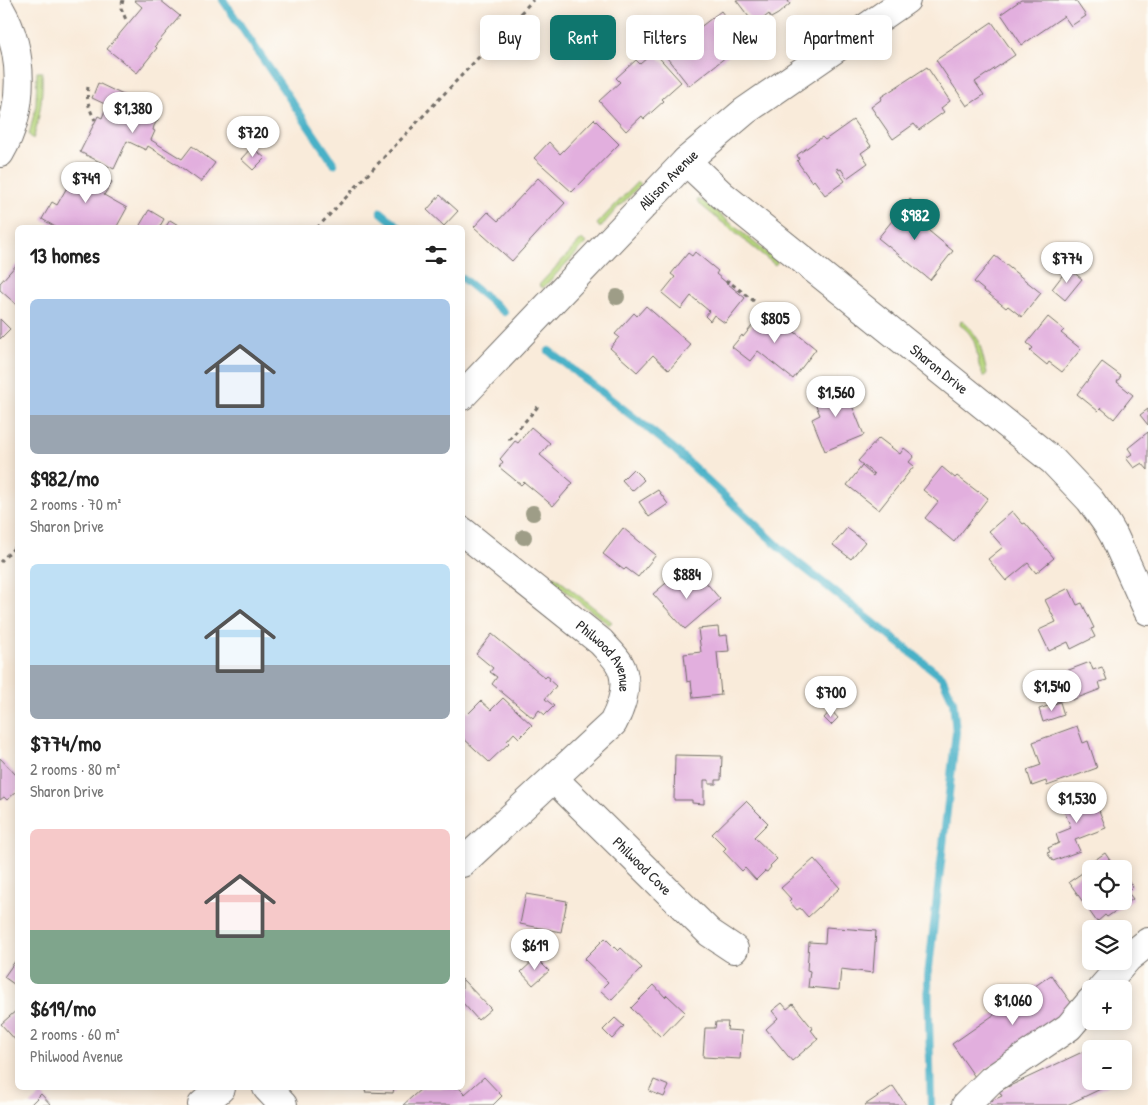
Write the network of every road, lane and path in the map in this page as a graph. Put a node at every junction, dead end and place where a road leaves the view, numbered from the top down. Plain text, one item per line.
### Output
1 (123, 0) edge
2 (533, 0) edge
3 (906, 0) edge
4 (0, 9) edge
5 (127, 22) dead end
6 (88, 87) dead end
7 (95, 120) dead end
8 (0, 153) edge
9 (686, 162) junction
10 (320, 225) edge
11 (726, 283) dead end
12 (754, 301) dead end
13 (465, 393) edge
14 (540, 404) dead end
15 (509, 440) dead end
16 (465, 533) edge
17 (15, 547) edge
18 (0, 562) edge
19 (1148, 611) edge
20 (554, 779) junction
21 (465, 860) edge
22 (1148, 942) edge
23 (734, 949) dead end
24 (1109, 980) edge
25 (1082, 1012) edge
26 (219, 1090) edge
27 (269, 1090) edge
28 (202, 1105) edge
29 (283, 1105) edge
30 (966, 1105) edge

1 - 5 path
2 - 10 path
3 - 9 street, Allison Avenue
4 - 8 street
6 - 7 path
9 - 13 street, Allison Avenue
9 - 19 street, Sharon Drive
11 - 12 path
14 - 15 path
16 - 20 street, Philwood Avenue
17 - 18 path
20 - 21 street, Philwood Avenue
20 - 23 street, Philwood Cove
22 - 24 street
25 - 30 street
26 - 28 street
27 - 29 street

